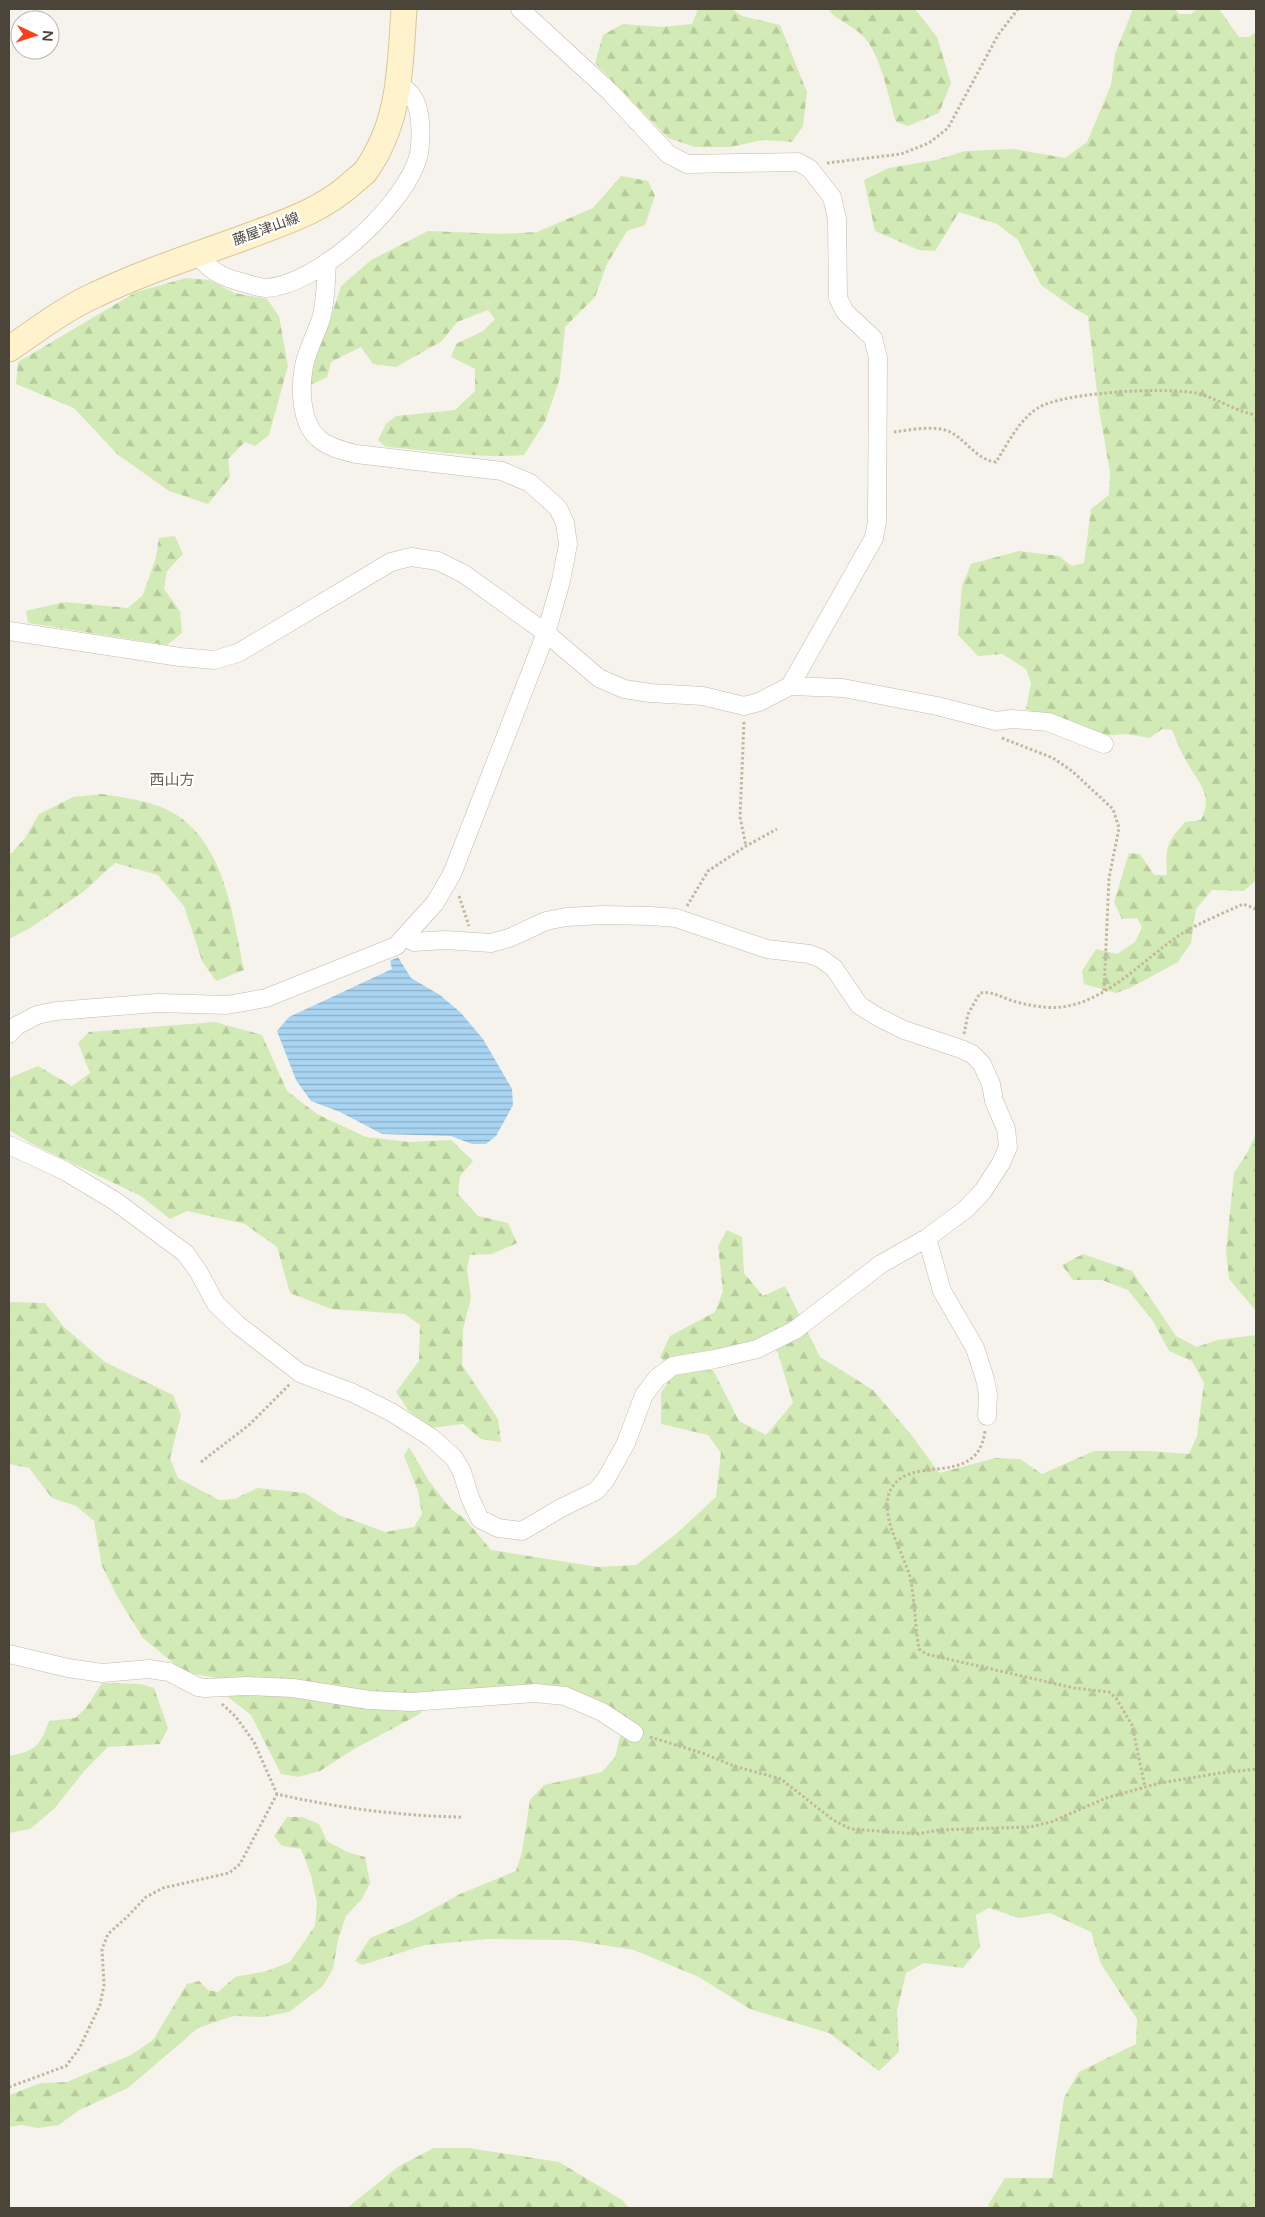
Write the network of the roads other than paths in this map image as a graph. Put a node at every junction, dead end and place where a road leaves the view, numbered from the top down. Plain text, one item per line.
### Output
1 (404, 9) edge
2 (520, 9) edge
3 (398, 85) junction
4 (198, 255) junction
5 (327, 262) junction
6 (9, 349) edge
7 (9, 631) edge
8 (546, 633) junction
9 (790, 686) junction
10 (1104, 744) dead end
11 (395, 945) junction
12 (9, 1034) edge
13 (9, 1145) edge
14 (927, 1238) junction
15 (987, 1416) road end
16 (9, 1654) edge
17 (634, 1732) road end

1 - 3 main road, 藤屋津山線
2 - 9 street
3 - 4 main road, 藤屋津山線
3 - 5 street
4 - 5 street
4 - 6 main road, 藤屋津山線
5 - 8 street
7 - 8 street
8 - 9 street
8 - 11 street
9 - 10 street
11 - 12 street
11 - 14 street
13 - 14 street
14 - 15 street
16 - 17 street

